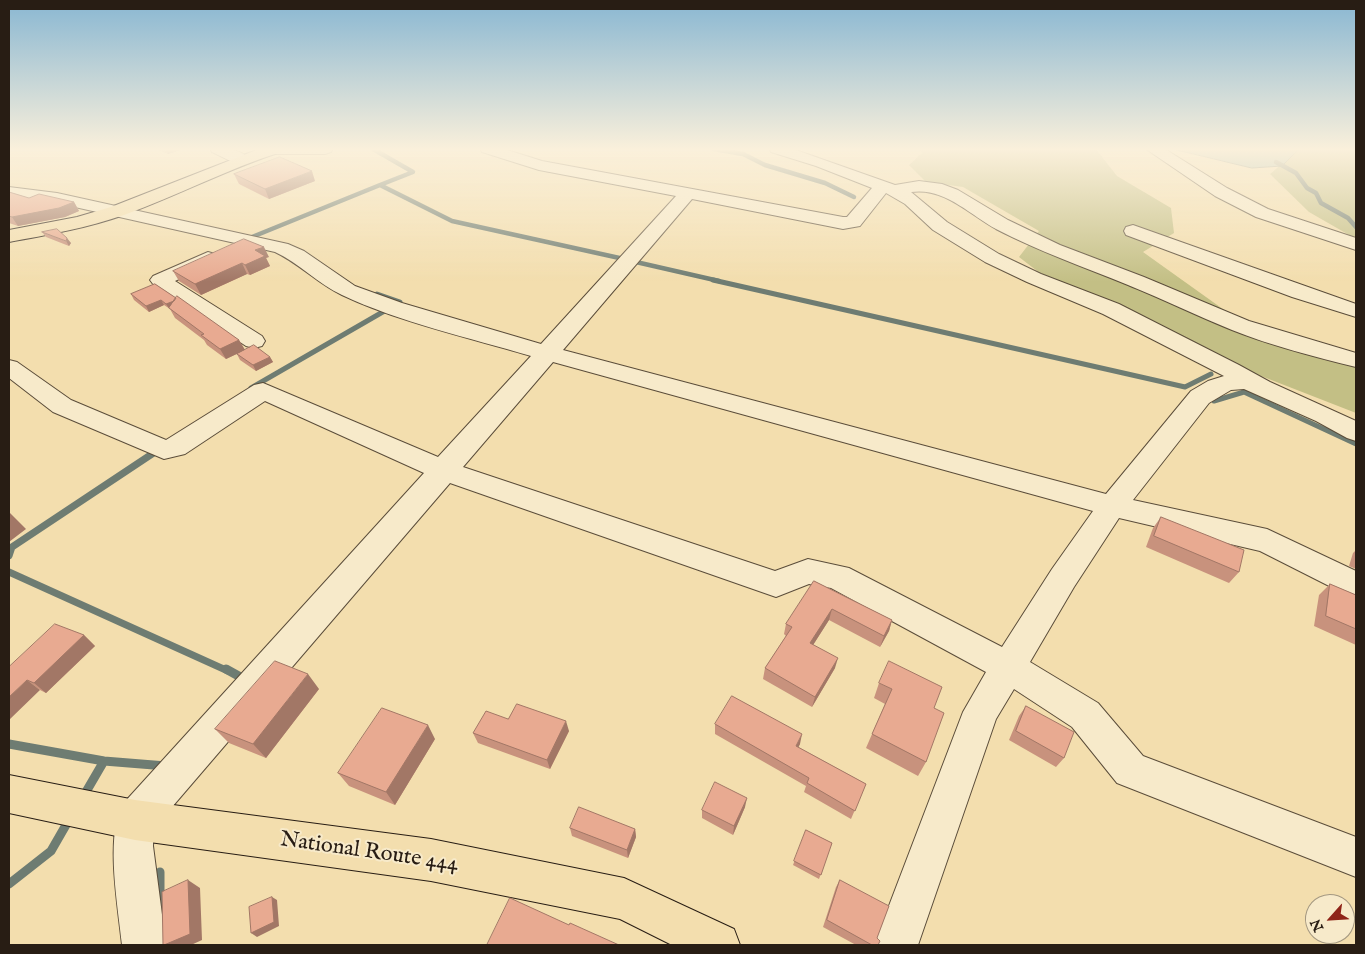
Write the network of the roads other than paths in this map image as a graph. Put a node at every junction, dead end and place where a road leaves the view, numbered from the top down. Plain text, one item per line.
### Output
1 (688, 193) edge
2 (21, 194) edge
3 (160, 194) edge
4 (691, 194) edge
5 (883, 194) edge
6 (899, 194) edge
7 (951, 194) edge
8 (1224, 194) edge
9 (117, 211) junction
10 (1133, 231) dead end
11 (9, 236) edge
12 (246, 240) junction
13 (1356, 244) edge
14 (1356, 311) edge
15 (254, 341) dead end
16 (547, 353) junction
17 (1356, 360) edge
18 (9, 367) edge
19 (1247, 381) junction
20 (1351, 426) edge
21 (444, 470) junction
22 (1112, 506) junction
23 (1356, 585) edge
24 (1009, 667) junction
25 (9, 794) edge
26 (135, 820) junction
27 (1356, 857) edge
28 (144, 945) edge
29 (718, 945) edge
30 (896, 945) edge

1 - 16 street
2 - 9 street
3 - 9 main road
4 - 5 street
6 - 19 street
7 - 17 street
8 - 13 street
9 - 11 main road
9 - 12 street
10 - 14 street
12 - 15 street
12 - 16 street
16 - 21 street
16 - 22 street
18 - 21 street
19 - 20 street
19 - 22 street
21 - 24 street
21 - 26 street
22 - 23 street
22 - 24 street
24 - 27 street
24 - 30 street
25 - 26 main road, National Route 444
26 - 28 street
26 - 29 main road, National Route 444

